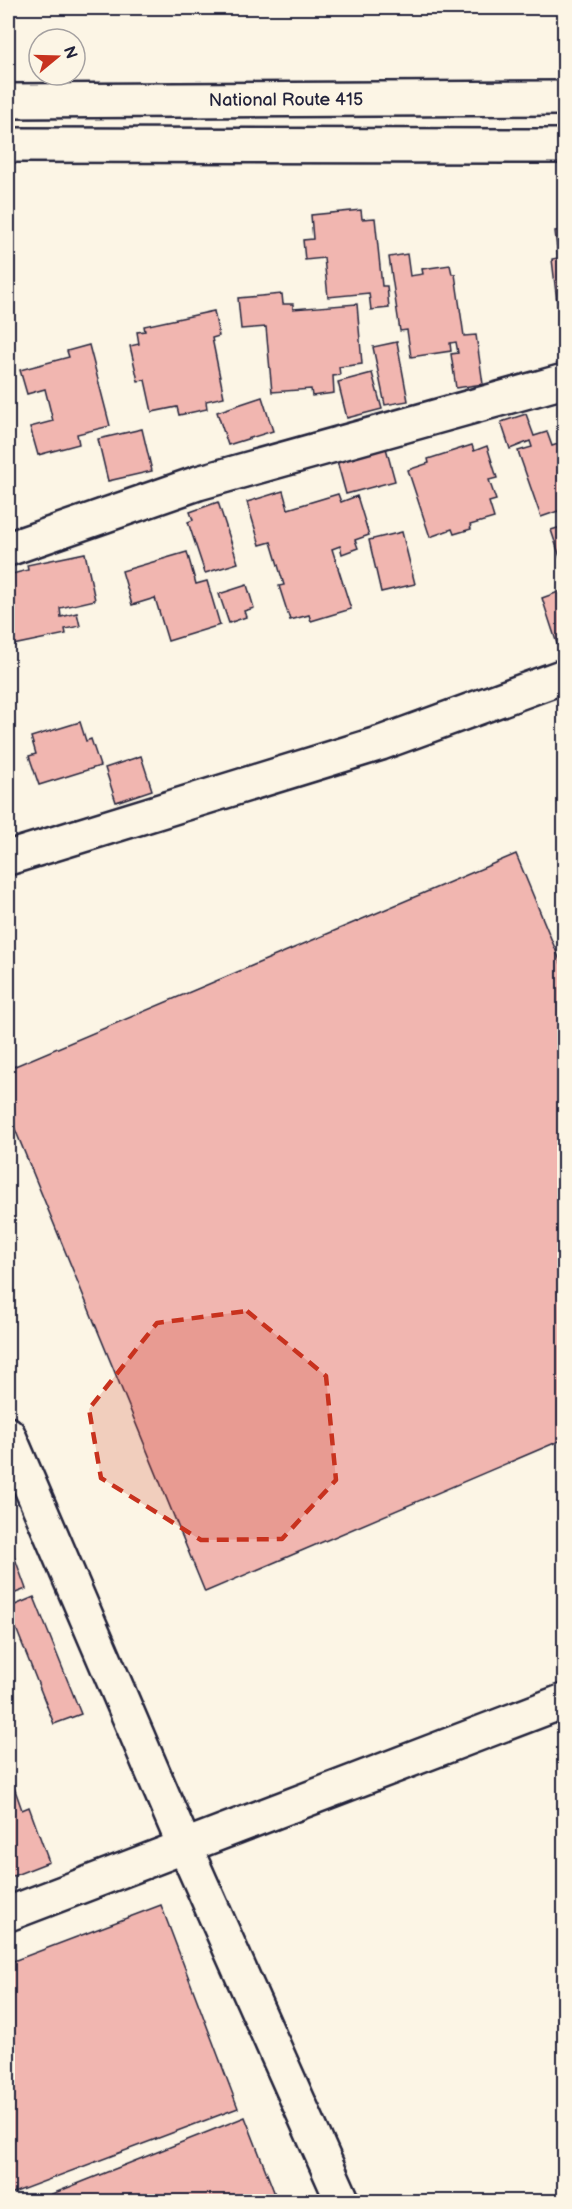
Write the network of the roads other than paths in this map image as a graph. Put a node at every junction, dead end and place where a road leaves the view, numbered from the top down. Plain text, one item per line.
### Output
1 (564, 99) edge
2 (8, 101) edge
3 (8, 145) edge
4 (564, 146) edge
5 (564, 381) edge
6 (8, 549) edge
7 (564, 676) edge
8 (8, 858) edge
9 (8, 1434) edge
10 (564, 1701) edge
11 (184, 1845) junction
12 (8, 1914) edge
13 (343, 2202) edge

1 - 2 main road, National Route 415
3 - 4 main road
5 - 6 main road
7 - 8 main road
9 - 11 main road
10 - 11 main road
11 - 12 main road
11 - 13 main road

